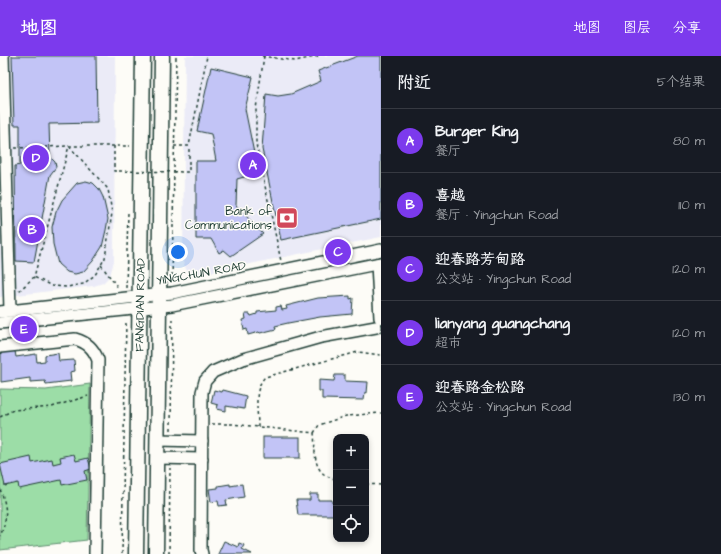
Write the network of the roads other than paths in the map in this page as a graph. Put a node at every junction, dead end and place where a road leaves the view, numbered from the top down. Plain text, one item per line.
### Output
1 (3, 56) edge
2 (143, 56) edge
3 (162, 56) edge
4 (381, 250) edge
5 (379, 264) edge
6 (159, 300) junction
7 (135, 301) junction
8 (6, 308) edge
9 (0, 323) edge
10 (380, 325) edge
11 (0, 347) edge
12 (158, 440) junction
13 (202, 441) junction
14 (157, 458) junction
15 (202, 459) junction
16 (95, 554) edge
17 (136, 554) edge
18 (156, 554) edge
19 (202, 554) edge

1 - 8 street
2 - 7 main road, FANGDIAN ROAD
3 - 6 main road, FANGDIAN ROAD
4 - 6 street, YINGCHUN ROAD
5 - 6 street, YINGCHUN ROAD
5 - 10 street
6 - 7 street, YINGCHUN ROAD
6 - 12 main road, FANGDIAN ROAD
7 - 8 street, YINGCHUN ROAD
7 - 9 street, YINGCHUN ROAD
7 - 17 main road, FANGDIAN ROAD
10 - 13 street
11 - 16 street
12 - 13 street
12 - 14 main road, FANGDIAN ROAD
13 - 15 street
14 - 15 street
14 - 18 main road, FANGDIAN ROAD
15 - 19 street

